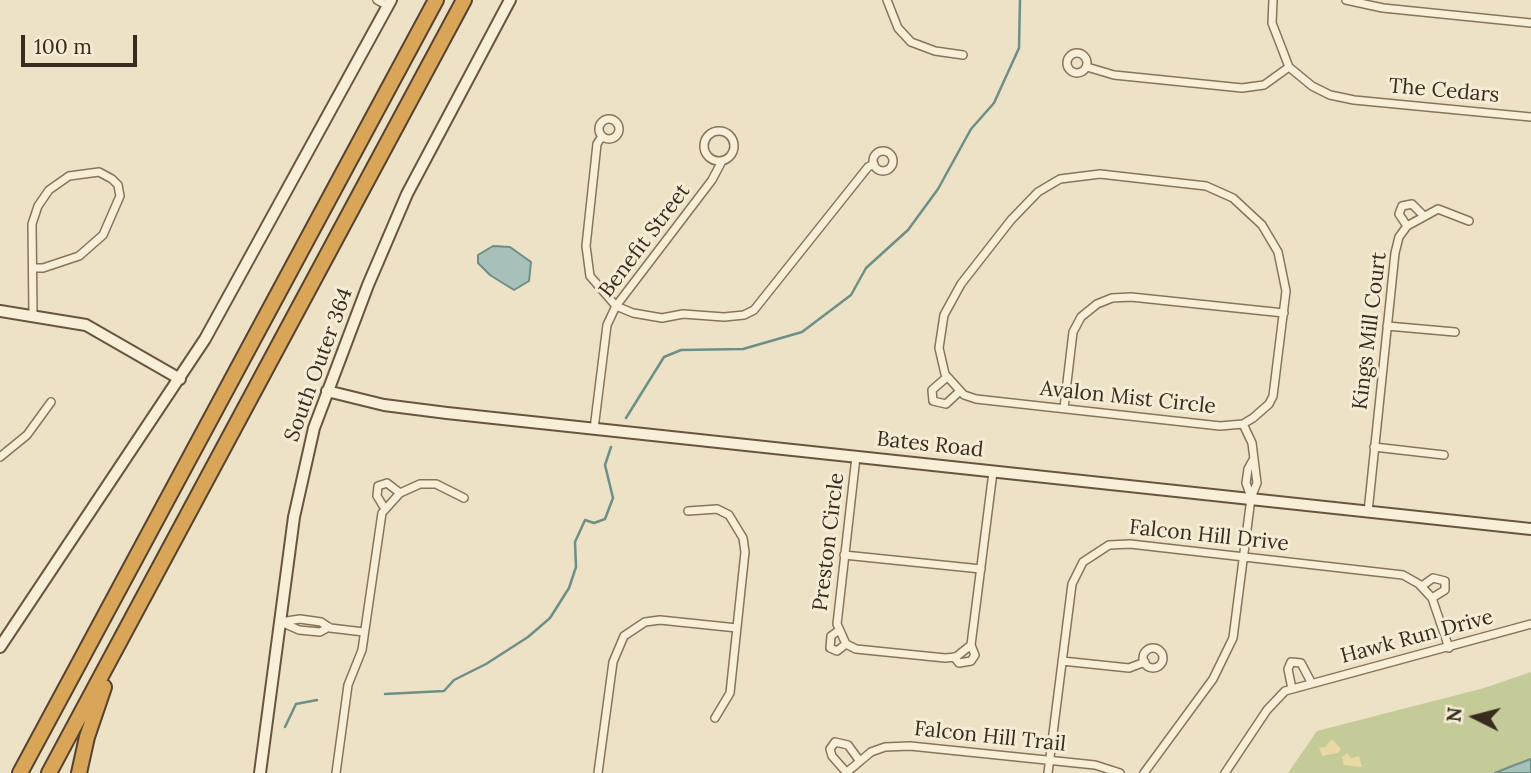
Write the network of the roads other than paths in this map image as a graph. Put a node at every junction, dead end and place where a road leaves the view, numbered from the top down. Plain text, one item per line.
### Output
1 (377, 0) edge
2 (436, 0) edge
3 (464, 0) edge
4 (510, 0) edge
5 (887, 0) edge
6 (1273, 0) edge
7 (1346, 0) edge
8 (389, 3) edge
9 (1531, 23) edge
10 (963, 55) dead end
11 (1087, 67) dead end
12 (1289, 67) junction
13 (1531, 117) edge
14 (602, 136) dead end
15 (722, 161) junction
16 (874, 164) dead end
17 (1423, 215) junction
18 (1469, 221) dead end
19 (1407, 226) junction
20 (33, 268) junction
21 (616, 306) junction
22 (0, 311) edge
23 (1284, 313) junction
24 (33, 315) junction
25 (1387, 326) junction
26 (1455, 332) dead end
27 (947, 377) junction
28 (180, 379) junction
29 (327, 391) junction
30 (960, 391) junction
31 (51, 402) dead end
32 (1064, 408) junction
33 (1243, 424) junction
34 (594, 429) junction
35 (1374, 447) junction
36 (1444, 454) dead end
37 (0, 457) edge
38 (856, 457) junction
39 (993, 472) junction
40 (400, 493) junction
41 (464, 498) dead end
42 (1251, 498) junction
43 (384, 509) junction
44 (688, 511) dead end
45 (1368, 512) junction
46 (1531, 529) edge
47 (844, 555) junction
48 (1244, 557) junction
49 (981, 569) junction
50 (1422, 586) junction
51 (1432, 598) junction
52 (280, 622) junction
53 (1531, 624) edge
54 (737, 628) junction
55 (125, 631) junction
56 (838, 631) junction
57 (364, 632) junction
58 (846, 644) junction
59 (0, 647) edge
60 (1449, 648) junction
61 (1062, 661) junction
62 (1145, 663) dead end
63 (1311, 682) junction
64 (1292, 689) junction
65 (715, 718) dead end
66 (859, 760) junction
67 (1050, 761) junction
68 (20, 773) edge
69 (49, 773) edge
70 (79, 773) edge
71 (260, 773) edge
72 (336, 773) edge
73 (598, 773) edge
74 (846, 773) edge
75 (1048, 773) edge
76 (1119, 773) edge
77 (1144, 773) edge
78 (1225, 773) edge

1 - 8 street
2 - 68 highway
3 - 55 highway
4 - 29 street, South Outer 364
5 - 10 street
6 - 12 street
7 - 9 street
8 - 28 street
11 - 12 street
12 - 13 street, The Cedars
14 - 21 street
15 - 15 street, Benefit Street
15 - 21 street, Benefit Street
16 - 21 street
17 - 18 street
17 - 19 street, Kings Mill Court
17 - 19 street
19 - 25 street, Kings Mill Court
20 - 20 street
20 - 24 street
21 - 34 street, Benefit Street
22 - 24 street
23 - 27 street, Avalon Mist Circle
23 - 32 street
23 - 33 street, Avalon Mist Circle
24 - 28 street
25 - 26 street
25 - 35 street, Kings Mill Court
27 - 30 street
27 - 30 street
28 - 59 street
29 - 34 street, Bates Road
29 - 52 street, South Outer 364
30 - 32 street, Avalon Mist Circle
31 - 37 street
32 - 33 street, Avalon Mist Circle
33 - 42 street
34 - 38 street, Bates Road
35 - 36 street
35 - 45 street, Kings Mill Court
38 - 39 street, Bates Road
38 - 47 street, Preston Circle
39 - 42 street, Bates Road
39 - 49 street
40 - 41 street
40 - 43 street
40 - 43 street
42 - 45 street, Bates Road
42 - 48 street
43 - 57 street
44 - 54 street
45 - 46 street, Bates Road
47 - 49 street
47 - 56 street, Preston Circle
48 - 50 street, Falcon Hill Drive
48 - 61 street, Falcon Hill Drive
48 - 77 street
49 - 58 street
50 - 51 street, Falcon Hill Drive
50 - 51 street, Falcon Hill Drive
51 - 60 street, Falcon Hill Drive
52 - 57 street
52 - 71 street, South Outer 364
53 - 60 street, Hawk Run Drive
54 - 65 street
54 - 73 street
55 - 69 highway
55 - 70 highway
56 - 58 street, Preston Circle
56 - 58 street, Preston Circle
57 - 72 street
60 - 63 street, Hawk Run Drive
61 - 62 street
61 - 67 street, Falcon Hill Drive
63 - 64 street, Hawk Run Drive
63 - 64 street
64 - 78 street, Hawk Run Drive
66 - 67 street, Falcon Hill Trail
66 - 74 street, Falcon Hill Trail
66 - 74 street, Falcon Hill Trail
67 - 75 street, Falcon Hill Drive
67 - 76 street, Falcon Hill Trail

